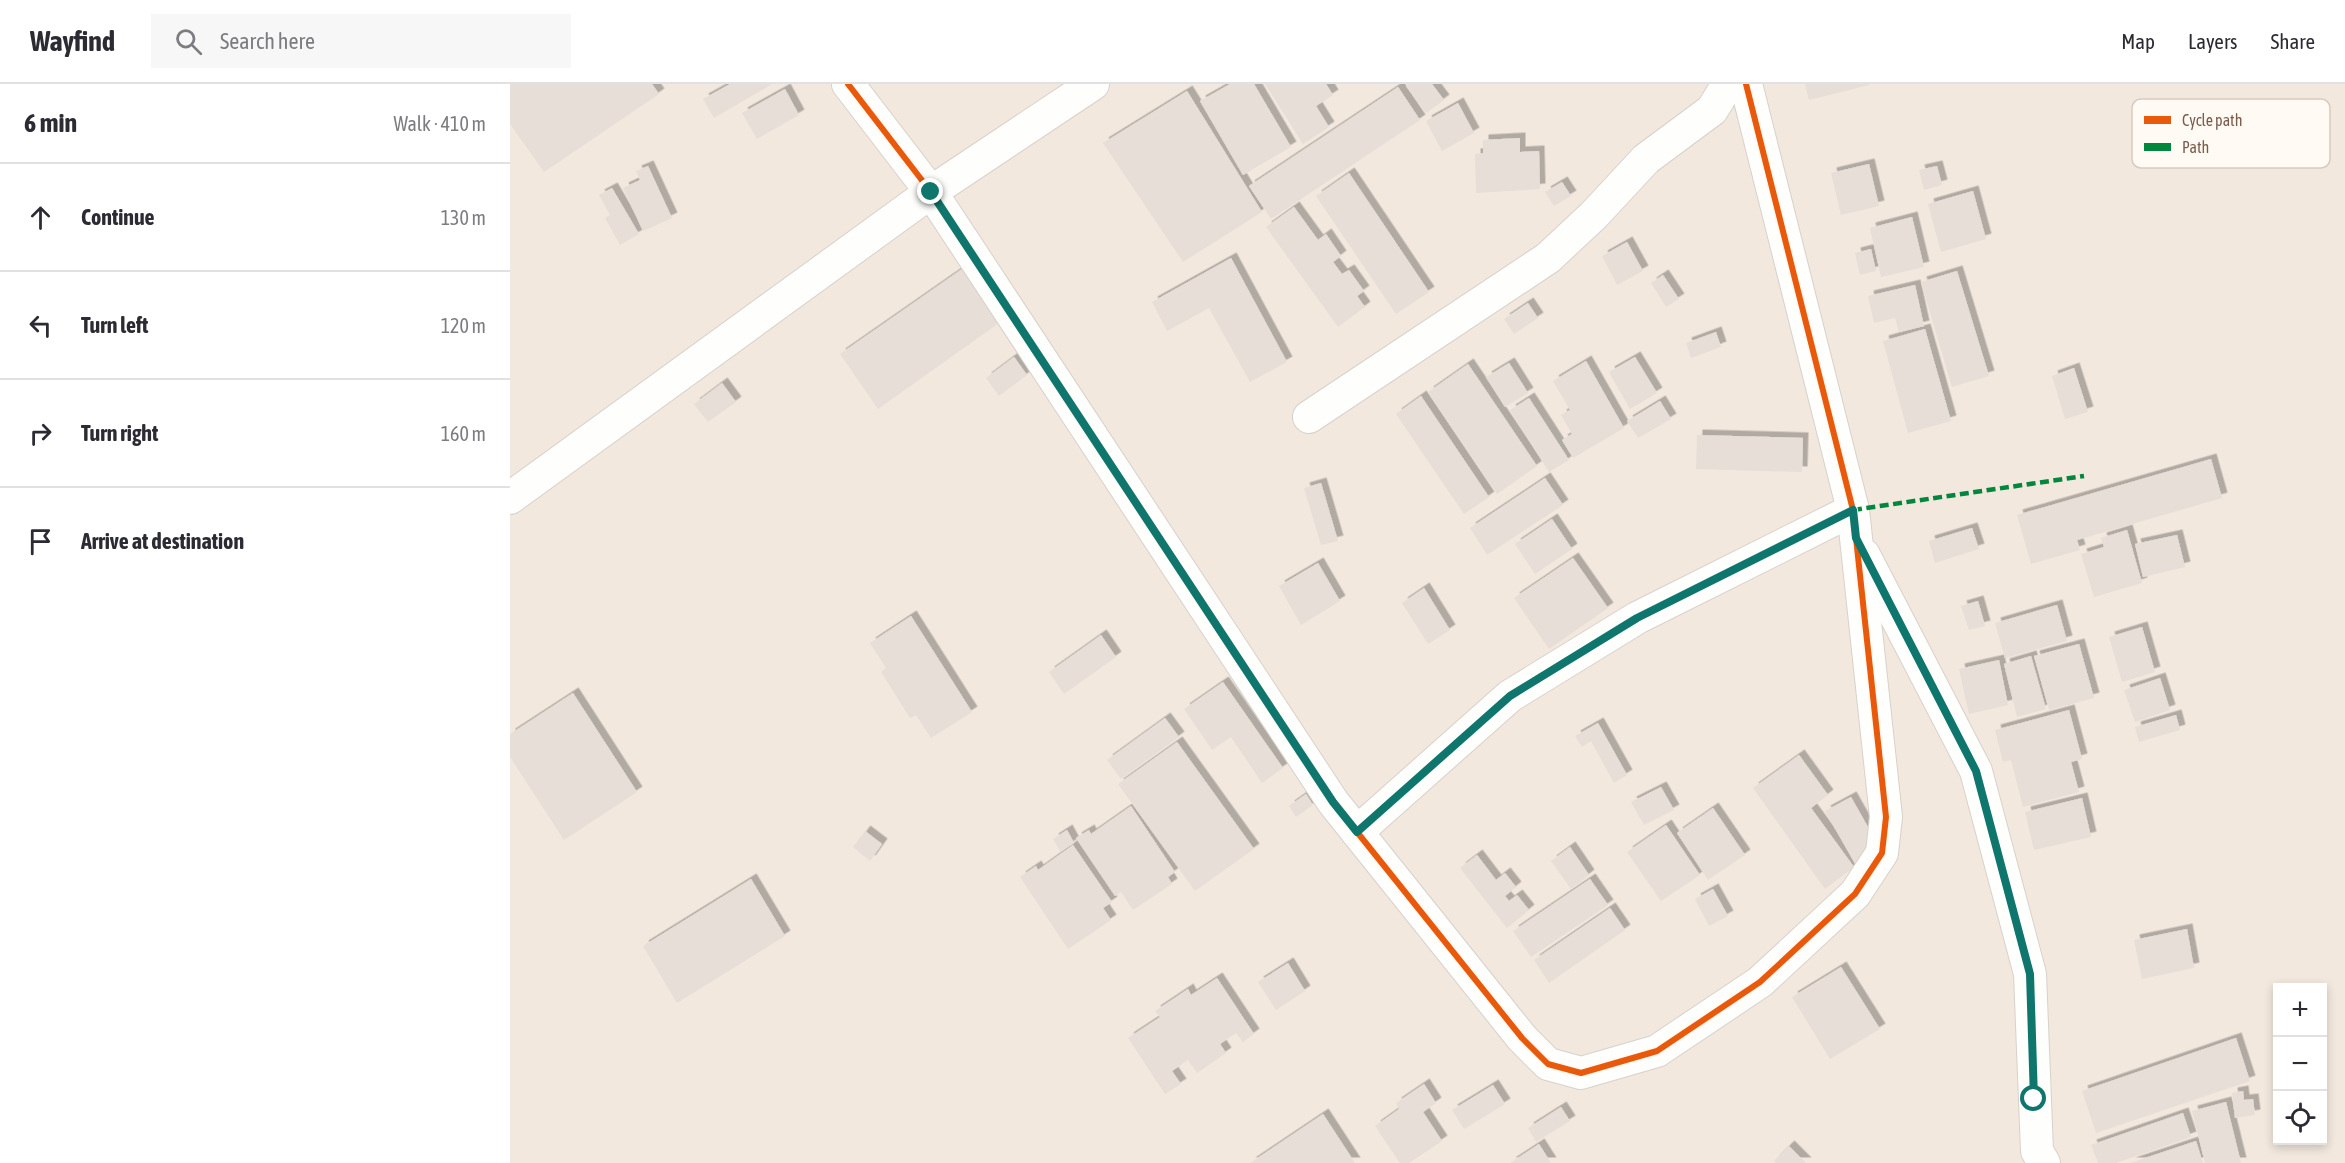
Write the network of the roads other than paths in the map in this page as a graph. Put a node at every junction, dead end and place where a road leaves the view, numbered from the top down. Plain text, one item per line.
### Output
1 (848, 84) edge
2 (1093, 84) edge
3 (1728, 84) edge
4 (1746, 84) edge
5 (931, 192) junction
6 (1309, 417) dead end
7 (510, 498) edge
8 (1854, 524) junction
9 (1357, 832) junction
10 (2044, 1163) edge

1 - 5 street
2 - 5 street
3 - 6 street
4 - 8 street
5 - 7 street
5 - 9 street
8 - 9 street
8 - 9 street
8 - 10 street

